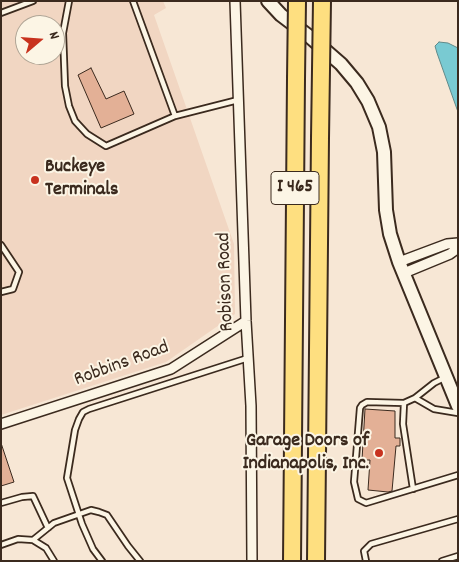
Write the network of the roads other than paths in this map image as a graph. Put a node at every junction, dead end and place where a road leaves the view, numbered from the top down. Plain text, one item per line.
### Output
1 (33, 1) edge
2 (69, 1) edge
3 (133, 1) edge
4 (235, 1) edge
5 (268, 1) edge
6 (297, 1) edge
7 (322, 1) edge
8 (1, 13) edge
9 (238, 100) junction
10 (175, 116) junction
11 (458, 243) edge
12 (1, 245) edge
13 (458, 248) edge
14 (402, 268) junction
15 (1, 292) edge
16 (246, 321) junction
17 (248, 358) junction
18 (446, 377) junction
19 (415, 398) junction
20 (404, 403) junction
21 (458, 406) edge
22 (458, 413) edge
23 (1, 424) edge
24 (458, 475) edge
25 (412, 489) junction
26 (1, 503) edge
27 (78, 514) junction
28 (458, 519) edge
29 (48, 528) junction
30 (33, 540) junction
31 (1, 545) edge
32 (458, 556) edge
33 (54, 561) edge
34 (102, 561) edge
35 (140, 561) edge
36 (252, 561) edge
37 (292, 561) edge
38 (316, 561) edge
39 (366, 561) edge
40 (442, 561) edge

1 - 8 lane
2 - 10 lane
3 - 10 lane
4 - 9 street, Robison Road
5 - 14 street
6 - 37 highway, I 465, bridge
7 - 38 highway, I 465, bridge
9 - 10 lane
9 - 16 street, Robison Road
11 - 14 street
12 - 15 lane
13 - 14 street
14 - 18 street
16 - 17 street, Robison Road
16 - 23 street, Robbins Road
17 - 27 lane
17 - 36 street, Robison Road
18 - 19 lane
18 - 21 street
19 - 20 lane
19 - 22 lane
20 - 25 lane
20 - 25 lane
24 - 25 lane
26 - 29 lane
27 - 29 lane
27 - 34 lane
27 - 35 lane
28 - 39 lane
29 - 30 lane
30 - 31 lane
30 - 33 lane
32 - 40 lane

